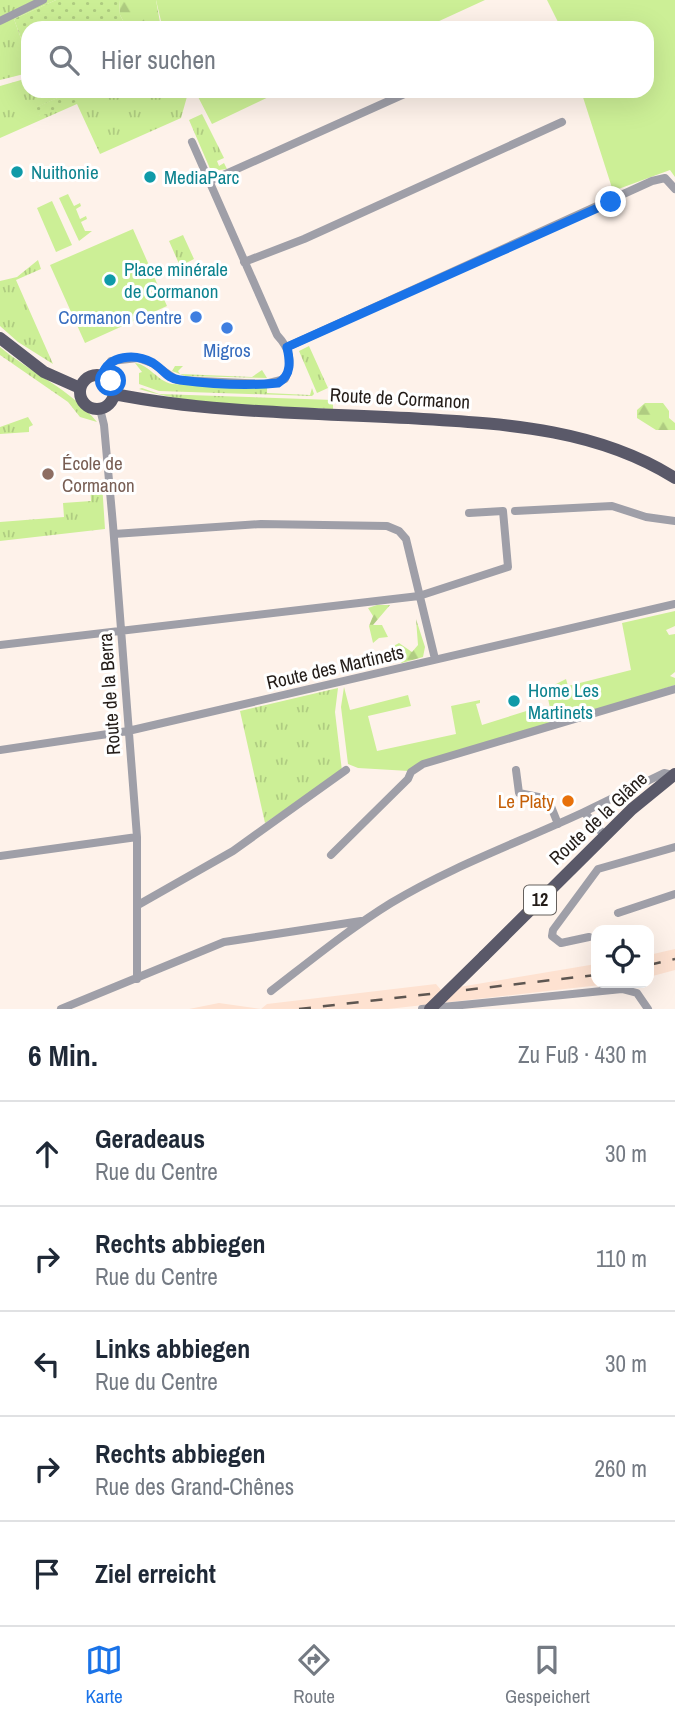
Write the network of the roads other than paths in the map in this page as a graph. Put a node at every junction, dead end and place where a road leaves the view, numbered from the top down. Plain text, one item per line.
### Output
1 (43, 0) edge
2 (0, 21) edge
3 (395, 98) edge
4 (562, 122) dead end
5 (192, 142) dead end
6 (210, 181) junction
7 (675, 189) edge
8 (244, 262) junction
9 (0, 338) edge
10 (287, 347) junction
11 (102, 375) junction
12 (80, 387) junction
13 (114, 394) junction
14 (100, 409) junction
15 (675, 478) edge
16 (515, 511) dead end
17 (469, 513) dead end
18 (675, 521) edge
19 (114, 534) junction
20 (419, 596) junction
21 (675, 604) edge
22 (120, 631) junction
23 (0, 645) edge
24 (436, 659) junction
25 (675, 688) edge
26 (128, 731) junction
27 (0, 750) edge
28 (346, 770) dead end
29 (516, 770) dead end
30 (674, 775) edge
31 (584, 812) junction
32 (558, 824) junction
33 (605, 836) junction
34 (137, 837) junction
35 (675, 847) edge
36 (331, 855) dead end
37 (0, 856) edge
38 (675, 894) edge
39 (138, 905) junction
40 (618, 914) dead end
41 (364, 920) junction
42 (589, 937) dead end
43 (137, 979) junction
44 (271, 991) dead end
45 (61, 1009) edge
46 (422, 1009) edge
47 (430, 1009) edge
48 (648, 1009) edge

1 - 2 street
3 - 6 street
4 - 8 street
5 - 6 street
6 - 8 street
7 - 10 street
8 - 10 street
9 - 12 main road
10 - 11 street
11 - 12 main road
11 - 13 main road
12 - 14 main road
13 - 14 main road
13 - 15 main road, Route de Cormanon
14 - 19 street, Route de la Berra
16 - 18 street
17 - 20 street
19 - 20 street
19 - 22 street, Route de la Berra
20 - 22 street
20 - 24 street
21 - 24 street, Route des Martinets
22 - 23 street
22 - 26 street, Route de la Berra
24 - 26 street, Route des Martinets
25 - 36 street
26 - 27 street, Route des Martinets
26 - 34 street, Route de la Berra
28 - 39 street
29 - 32 street
30 - 31 street
30 - 33 main road, Route de la Glâne / 12
31 - 32 street
31 - 33 street
32 - 41 street
33 - 47 main road, Route de la Glâne / 12, bridge
34 - 37 street
34 - 39 street, Route de la Berra
35 - 42 street
38 - 40 street
39 - 43 street, Route de la Berra
41 - 43 street
41 - 44 street
43 - 45 street
46 - 48 street

